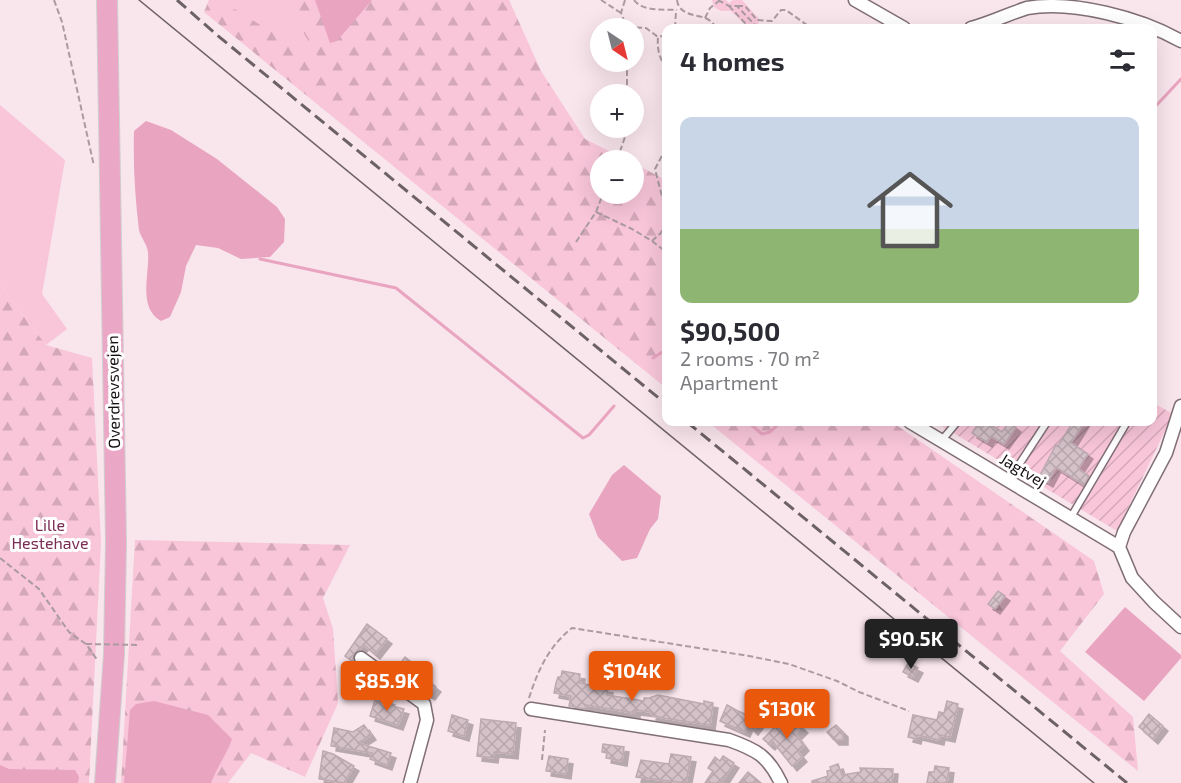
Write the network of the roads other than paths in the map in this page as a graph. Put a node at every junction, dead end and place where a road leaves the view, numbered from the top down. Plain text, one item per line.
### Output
1 (107, 0) edge
2 (855, 0) edge
3 (897, 24) edge
4 (982, 24) edge
5 (1144, 24) edge
6 (1157, 30) edge
7 (1181, 41) edge
8 (1181, 406) edge
9 (917, 426) edge
10 (954, 426) edge
11 (1044, 426) edge
12 (1125, 426) edge
13 (942, 440) junction
14 (1008, 480) junction
15 (1071, 518) junction
16 (1119, 547) junction
17 (1181, 627) edge
18 (361, 658) dead end
19 (531, 709) road end
20 (105, 783) edge
21 (410, 783) edge
22 (781, 783) edge

1 - 20 main road, Overdrevsvejen
2 - 3 street
4 - 5 street
6 - 7 street
8 - 16 street
9 - 13 street, Jagtvej
10 - 13 lane
11 - 14 lane
12 - 15 lane
13 - 14 street, Jagtvej
14 - 15 street, Jagtvej
15 - 16 street, Jagtvej
16 - 17 street
18 - 21 street
19 - 22 street

